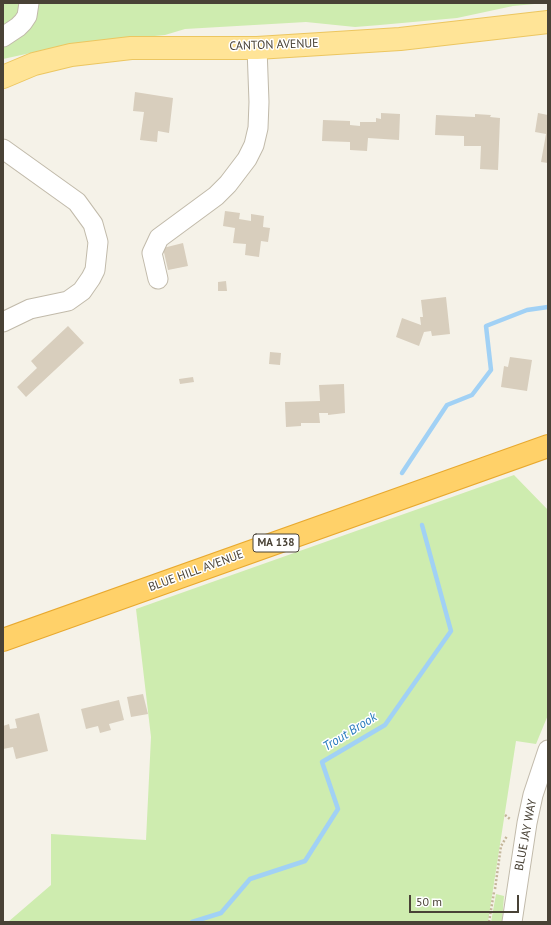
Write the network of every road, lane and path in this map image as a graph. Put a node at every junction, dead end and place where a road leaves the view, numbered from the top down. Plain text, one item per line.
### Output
1 (41, 3) edge
2 (28, 9) edge
3 (548, 22) edge
4 (3, 37) edge
5 (257, 48) junction
6 (3, 77) edge
7 (3, 149) edge
8 (158, 278) dead end
9 (3, 322) edge
10 (548, 446) edge
11 (3, 640) edge
12 (548, 750) edge
13 (502, 846) dead end
14 (490, 922) edge
15 (512, 922) edge

1 - 2 lane
2 - 4 lane
3 - 5 main road, CANTON AVENUE
5 - 6 main road, CANTON AVENUE
5 - 8 lane
7 - 9 lane
10 - 11 highway, BLUE HILL AVENUE / MA 138
12 - 15 lane, BLUE JAY WAY
13 - 14 path

